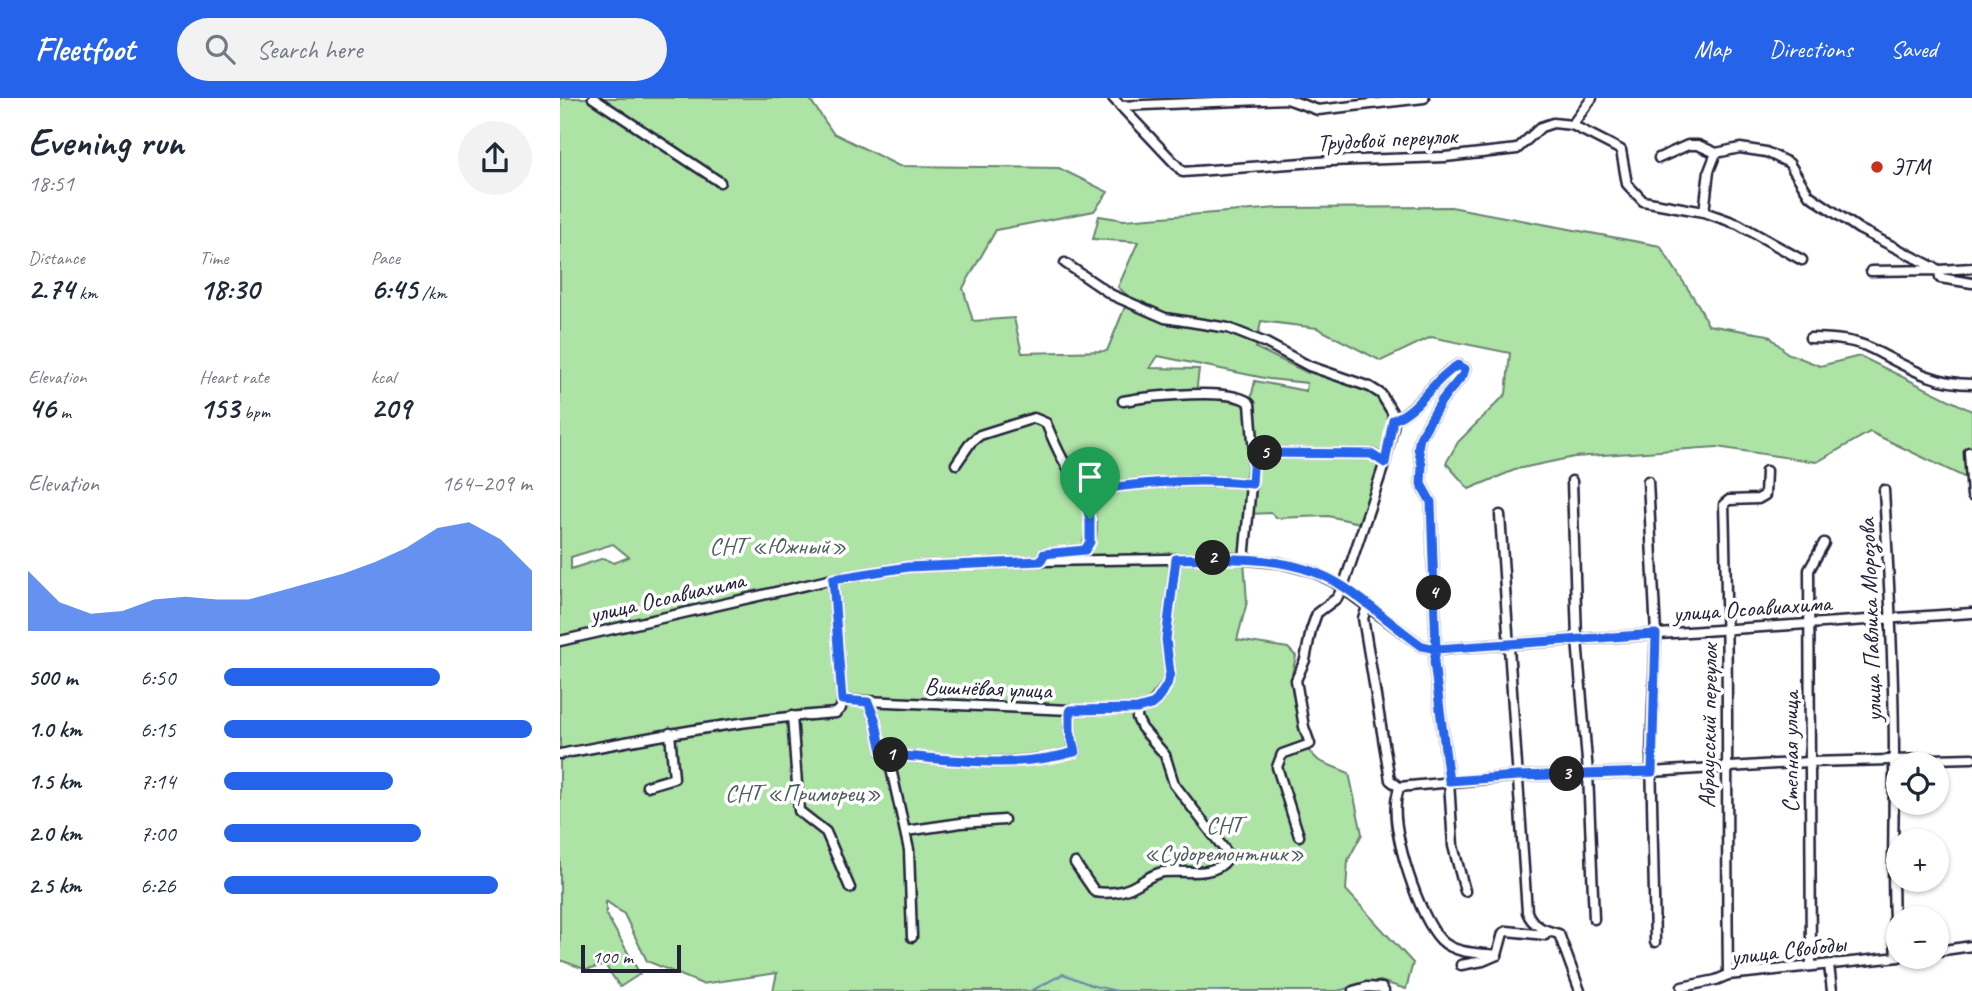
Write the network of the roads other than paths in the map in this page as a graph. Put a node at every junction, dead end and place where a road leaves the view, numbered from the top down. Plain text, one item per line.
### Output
1 (593, 98) edge
2 (1113, 98) edge
3 (1424, 98) edge
4 (1592, 98) edge
5 (1120, 106) junction
6 (1572, 125) junction
7 (1716, 153) junction
8 (1659, 158) dead end
9 (720, 182) dead end
10 (1704, 212) junction
11 (1802, 261) dead end
12 (1065, 263) dead end
13 (1972, 268) edge
14 (1938, 270) junction
15 (1871, 271) dead end
16 (1972, 282) edge
17 (1810, 338) dead end
18 (1972, 384) edge
19 (1123, 401) dead end
20 (1393, 420) junction
21 (1969, 452) dead end
22 (1254, 453) junction
23 (1385, 463) junction
24 (956, 464) dead end
25 (1766, 471) dead end
26 (1572, 481) dead end
27 (1648, 481) dead end
28 (1252, 484) junction
29 (1884, 490) dead end
30 (1083, 492) junction
31 (1972, 496) edge
32 (1500, 515) dead end
33 (1824, 542) dead end
34 (1176, 559) junction
35 (1244, 559) junction
36 (1041, 561) junction
37 (833, 579) junction
38 (1343, 587) junction
39 (1368, 605) junction
40 (1972, 613) edge
41 (1891, 619) junction
42 (1809, 623) junction
43 (1728, 629) junction
44 (1656, 634) junction
45 (1577, 639) junction
46 (560, 642) edge
47 (1507, 643) junction
48 (1436, 649) junction
49 (842, 700) junction
50 (868, 702) junction
51 (1137, 709) junction
52 (1070, 710) junction
53 (792, 716) junction
54 (670, 733) junction
55 (1894, 752) edge
56 (560, 754) edge
57 (888, 755) junction
58 (1972, 758) edge
59 (1949, 759) edge
60 (1886, 761) edge
61 (1809, 762) junction
62 (1726, 768) junction
63 (1652, 772) junction
64 (1588, 773) junction
65 (1518, 776) junction
66 (1449, 781) junction
67 (647, 786) dead end
68 (1399, 787) junction
69 (1894, 815) edge
70 (1004, 820) dead end
71 (906, 831) junction
72 (1299, 836) dead end
73 (1074, 863) dead end
74 (850, 888) dead end
75 (1465, 891) dead end
76 (1893, 906) edge
77 (1594, 919) dead end
78 (1547, 931) junction
79 (912, 937) dead end
80 (1655, 942) dead end
81 (1972, 946) edge
82 (1949, 949) edge
83 (1497, 955) junction
84 (1886, 958) edge
85 (1829, 964) junction
86 (1461, 965) dead end
87 (1811, 966) junction
88 (1728, 975) junction
89 (1682, 987) dead end
90 (1353, 991) edge
91 (1384, 991) edge
92 (1580, 991) edge
93 (1832, 991) edge

1 - 9 street
2 - 5 street, Трудовой переулок
3 - 5 street
4 - 6 street
5 - 6 street, Трудовой переулок
6 - 10 street
7 - 8 street
7 - 10 street
7 - 14 street
10 - 11 street
12 - 20 street
13 - 14 street
14 - 15 street
14 - 16 street
17 - 18 street
19 - 22 street
20 - 23 street
20 - 48 street
21 - 31 street
22 - 23 street
22 - 28 street
23 - 38 street
24 - 30 street
25 - 43 street, Абраусский переулок
26 - 45 street
27 - 44 street
28 - 30 street
28 - 35 street
29 - 41 street, улица Павлика Морозова
30 - 36 street
32 - 47 street
33 - 42 street, Степная улица
34 - 35 street, улица Осоавиахима
34 - 36 street, улица Осоавиахима
34 - 51 street
35 - 38 street, улица Осоавиахима
36 - 37 street, улица Осоавиахима
37 - 46 street, улица Осоавиахима
37 - 49 street
38 - 39 street, улица Осоавиахима
38 - 72 street
39 - 48 street, улица Осоавиахима
39 - 68 street
40 - 41 street, улица Осоавиахима
41 - 42 street, улица Осоавиахима
41 - 55 street, улица Павлика Морозова
42 - 43 street, улица Осоавиахима
42 - 61 street, Степная улица
43 - 44 street, улица Осоавиахима
43 - 62 street, Абраусский переулок
44 - 45 street, улица Осоавиахима
44 - 63 street
45 - 47 street, улица Осоавиахима
45 - 64 street
47 - 48 street, улица Осоавиахима
47 - 65 street
48 - 66 street
49 - 50 street, Вишнёвая улица
49 - 53 street
50 - 52 street, Вишнёвая улица
50 - 57 street
51 - 52 street, Вишнёвая улица
51 - 73 street
52 - 57 street
53 - 54 street
53 - 74 street
54 - 56 street
54 - 67 street
57 - 71 street
58 - 59 street
60 - 61 street
61 - 62 street
61 - 87 street, Степная улица
62 - 63 street
62 - 88 street, Абраусский переулок
63 - 64 street
63 - 80 street
64 - 65 street
64 - 77 street
65 - 66 street
65 - 78 street
66 - 68 street
66 - 75 street
68 - 83 street
69 - 76 street, улица Павлика Морозова
70 - 71 street
71 - 79 street
78 - 83 street
78 - 92 street
81 - 82 street
83 - 86 street
84 - 85 street, улица Свободы
85 - 87 street, улица Свободы
85 - 93 street
87 - 88 street, улица Свободы
88 - 89 street, улица Свободы
90 - 91 street

